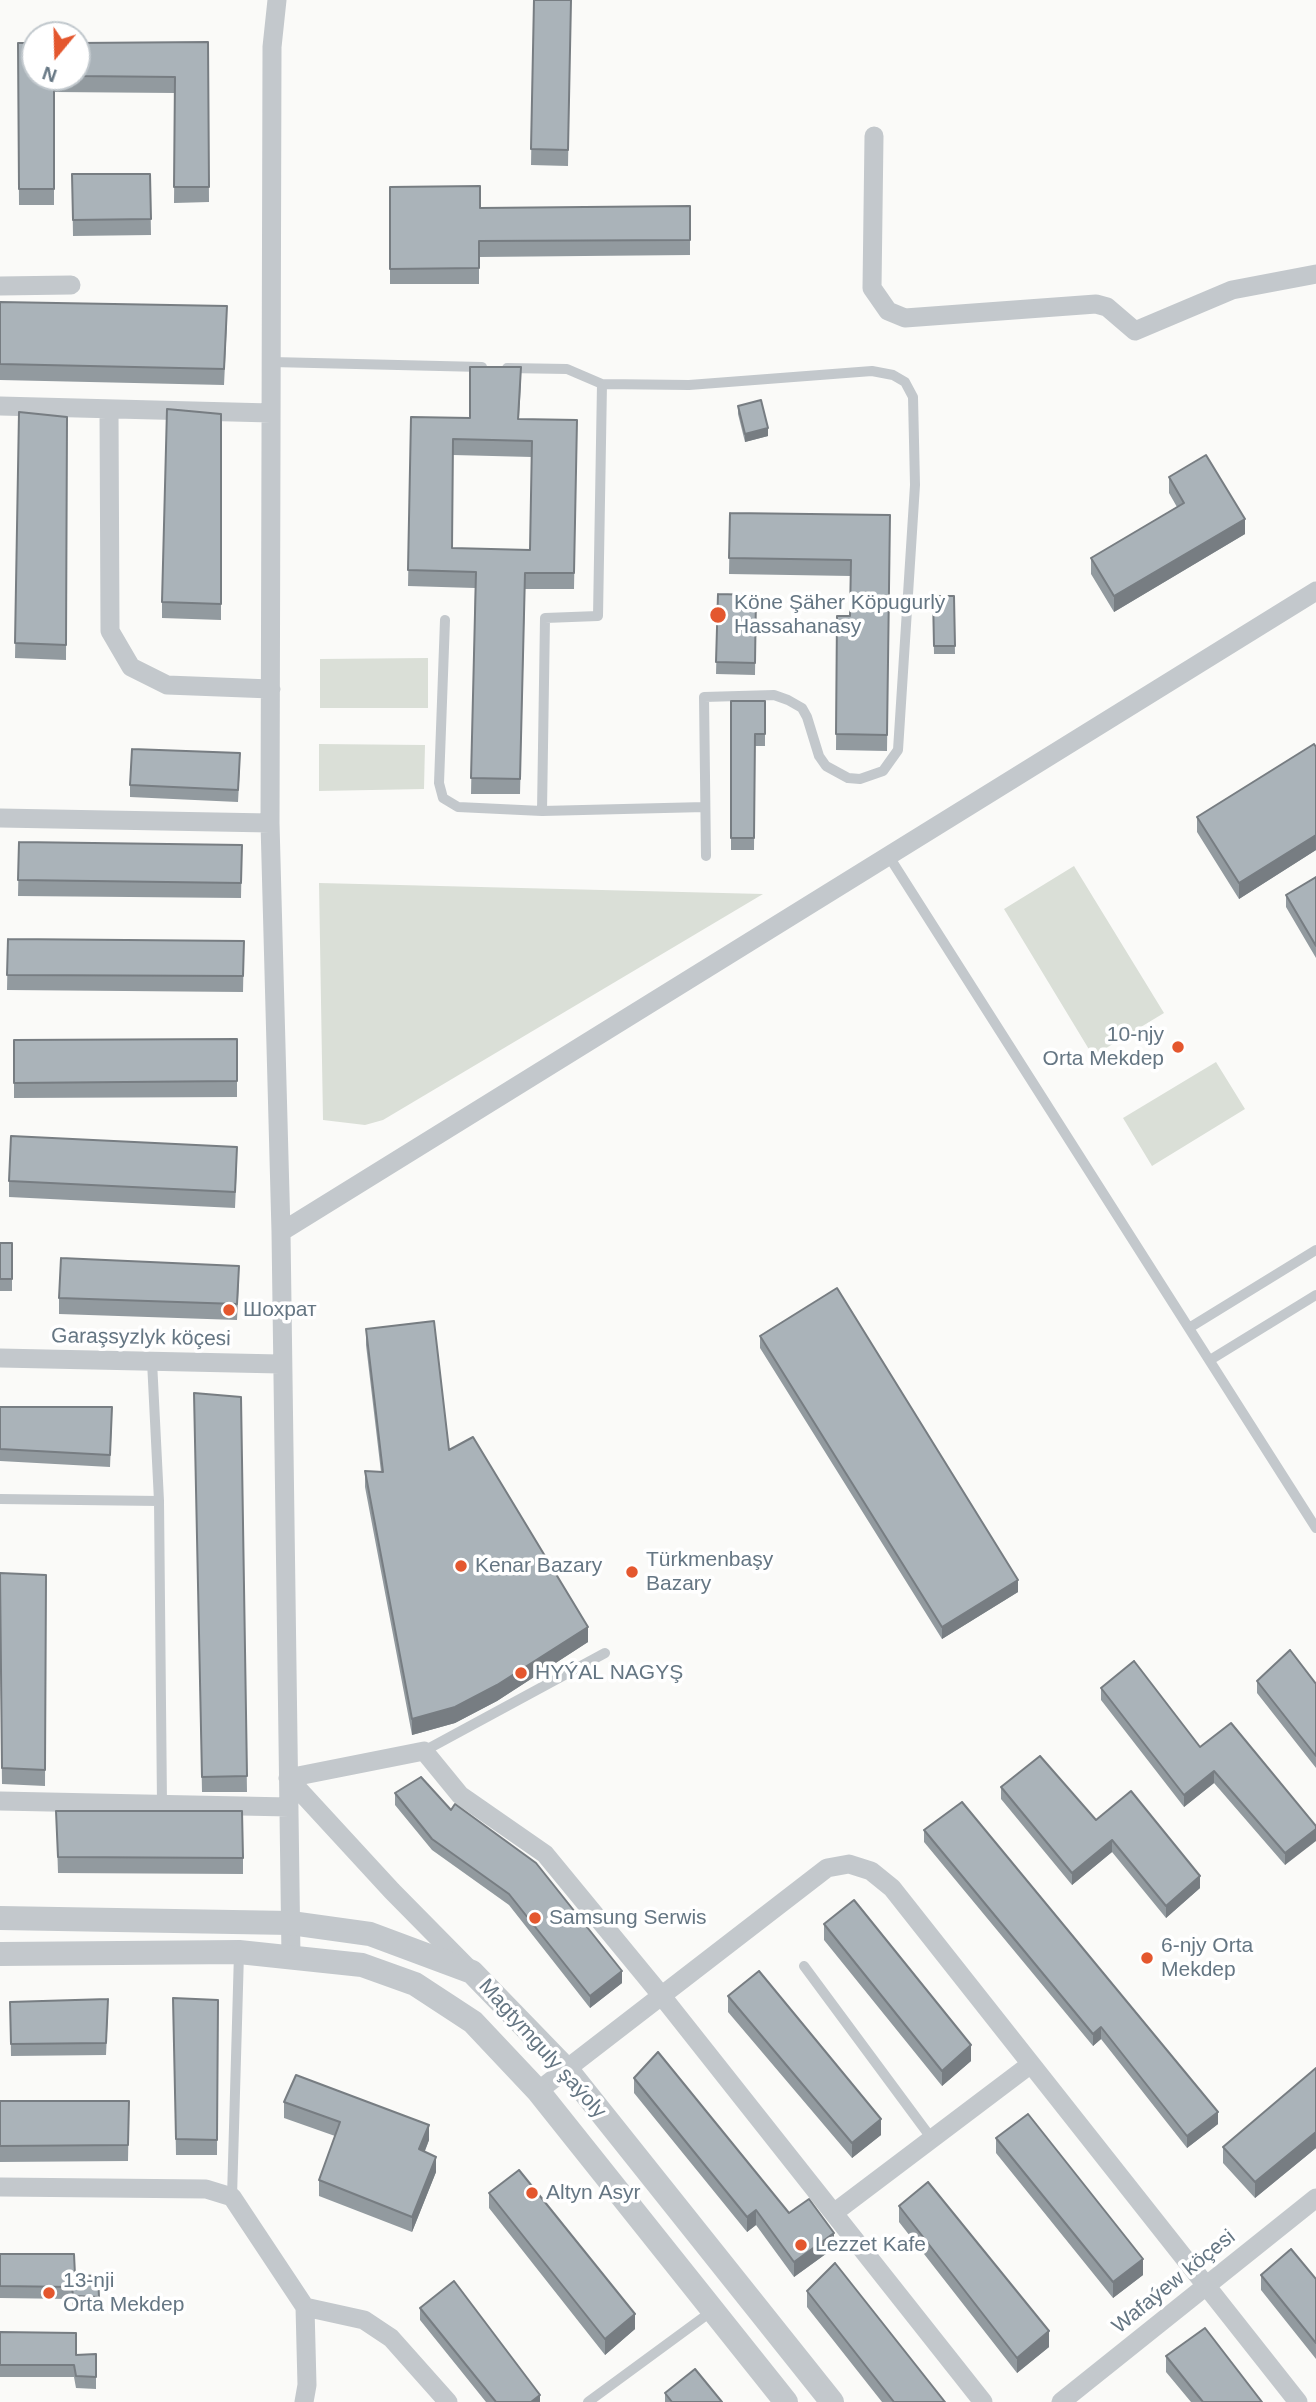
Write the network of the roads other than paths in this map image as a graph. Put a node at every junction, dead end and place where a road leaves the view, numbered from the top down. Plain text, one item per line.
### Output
1 (277, 0) edge
2 (874, 136) dead end
3 (1316, 274) edge
4 (71, 285) dead end
5 (0, 286) edge
6 (272, 362) junction
7 (602, 384) junction
8 (0, 405) edge
9 (109, 409) junction
10 (271, 413) junction
11 (1316, 591) edge
12 (445, 620) dead end
13 (271, 689) junction
14 (705, 807) junction
15 (542, 811) junction
16 (0, 818) edge
17 (270, 823) junction
18 (888, 855) junction
19 (706, 856) dead end
20 (281, 1232) junction
21 (1316, 1250) edge
22 (1316, 1295) edge
23 (1189, 1328) junction
24 (0, 1358) edge
25 (1210, 1360) junction
26 (152, 1361) junction
27 (280, 1364) junction
28 (0, 1499) edge
29 (159, 1500) junction
30 (1316, 1528) edge
31 (605, 1653) dead end
32 (424, 1751) junction
33 (289, 1778) junction
34 (0, 1801) edge
35 (163, 1804) junction
36 (289, 1807) junction
37 (0, 1918) edge
38 (292, 1923) junction
39 (239, 1952) junction
40 (0, 1954) edge
41 (291, 1957) junction
42 (804, 1966) dead end
43 (472, 1972) junction
44 (661, 1995) junction
45 (1031, 2064) junction
46 (568, 2071) junction
47 (538, 2091) junction
48 (932, 2139) junction
49 (0, 2187) edge
50 (232, 2197) junction
51 (1316, 2198) edge
52 (835, 2212) junction
53 (1206, 2286) junction
54 (305, 2307) junction
55 (712, 2311) junction
56 (304, 2402) edge
57 (448, 2402) edge
58 (588, 2402) edge
59 (786, 2402) edge
60 (832, 2402) edge
61 (983, 2402) edge
62 (1061, 2402) edge
63 (1298, 2402) edge

1 - 6 street
2 - 3 street
4 - 5 street
6 - 7 lane
6 - 10 street
7 - 14 lane
7 - 15 lane
8 - 9 street
9 - 10 street
9 - 13 street
10 - 13 street
11 - 18 street
12 - 15 lane
13 - 17 street
14 - 15 lane
14 - 19 lane
16 - 17 street
17 - 20 street
18 - 20 street
18 - 23 lane
20 - 27 street
21 - 23 lane
22 - 25 lane
23 - 25 lane
24 - 26 street, Garaşsyzlyk köçesi
25 - 30 lane
26 - 27 street, Garaşsyzlyk köçesi
26 - 29 lane
27 - 33 street
28 - 29 lane
29 - 35 lane
31 - 32 lane
32 - 33 street
32 - 44 street
33 - 36 street
33 - 43 street
34 - 35 street
35 - 36 street
36 - 38 street
37 - 38 street, Magtymguly şaýoly
38 - 41 street
38 - 43 street, Magtymguly şaýoly
39 - 40 street, Magtymguly şaýoly
39 - 41 street, Magtymguly şaýoly
39 - 50 lane
41 - 47 street, Magtymguly şaýoly
42 - 48 lane
43 - 46 street, Magtymguly şaýoly
44 - 45 street
44 - 46 street
44 - 52 street
45 - 48 street
45 - 53 street
46 - 47 street
46 - 60 street, Magtymguly şaýoly
47 - 55 street, Magtymguly şaýoly
48 - 52 street
49 - 50 street
50 - 54 street
51 - 53 street, Wafaýew köçesi
52 - 61 street
53 - 62 street, Wafaýew köçesi
53 - 63 street
54 - 56 street
54 - 57 street
55 - 58 lane
55 - 59 street, Magtymguly şaýoly

